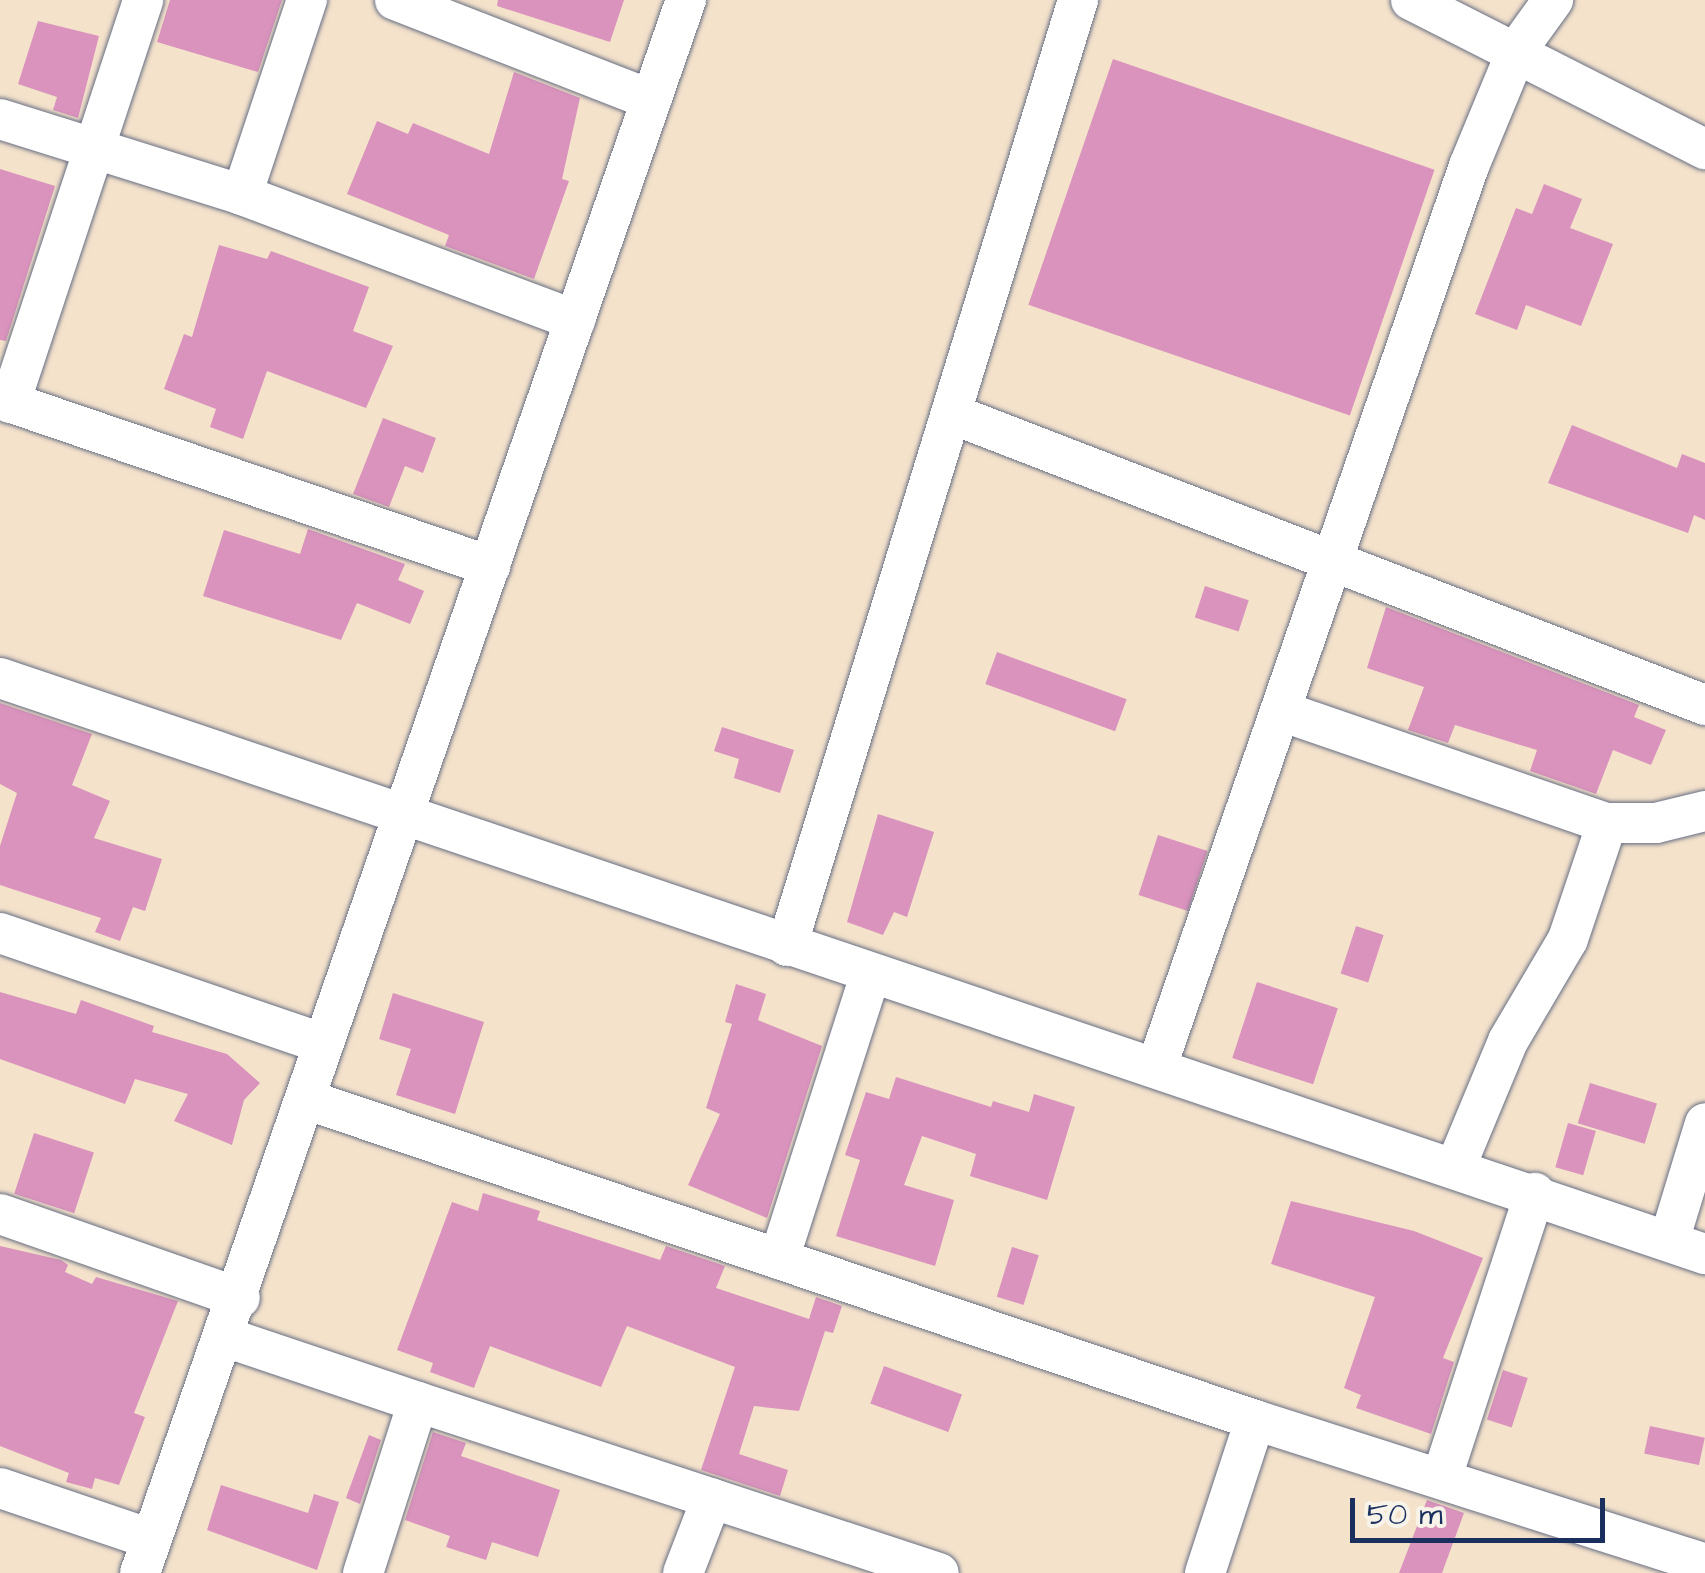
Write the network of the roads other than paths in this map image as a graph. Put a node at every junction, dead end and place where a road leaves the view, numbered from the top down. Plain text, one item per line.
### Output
1 (142, 0) edge
2 (307, 0) edge
3 (395, 0) edge
4 (686, 0) edge
5 (1078, 0) edge
6 (1411, 0) edge
7 (1553, 0) edge
8 (1517, 50) junction
9 (651, 100) junction
10 (0, 119) edge
11 (1705, 149) edge
12 (94, 150) junction
13 (242, 196) junction
14 (576, 320) junction
15 (5, 401) edge
16 (952, 414) junction
17 (1332, 558) junction
18 (490, 566) junction
19 (0, 678) edge
20 (1705, 705) edge
21 (1280, 711) junction
22 (1705, 811) edge
23 (404, 816) junction
24 (1607, 822) junction
25 (0, 932) edge
26 (787, 946) junction
27 (870, 973) junction
28 (324, 1044) junction
29 (1156, 1066) junction
30 (308, 1100) junction
31 (1705, 1123) edge
32 (1456, 1166) junction
33 (1535, 1193) junction
34 (0, 1214) edge
35 (1687, 1248) edge
36 (779, 1260) junction
37 (240, 1298) junction
38 (225, 1337) junction
39 (418, 1402) junction
40 (1255, 1420) junction
41 (1442, 1477) junction
42 (0, 1488) edge
43 (712, 1498) junction
44 (150, 1563) edge
45 (1705, 1564) edge
46 (363, 1573) edge
47 (684, 1573) edge
48 (940, 1573) edge
49 (1204, 1573) edge

1 - 12 street
2 - 13 street
3 - 9 street
4 - 9 street
5 - 16 street
6 - 8 street
7 - 8 street
8 - 11 street
8 - 17 street
9 - 14 street
10 - 12 street
12 - 13 street
12 - 15 street
13 - 14 street
14 - 18 street
15 - 18 street
16 - 17 street
16 - 26 street
17 - 20 street
17 - 21 street
18 - 23 street
19 - 23 street
21 - 24 street
21 - 29 street
22 - 24 street
23 - 26 street
23 - 28 street
24 - 32 street
25 - 28 street
26 - 27 street
27 - 29 street
27 - 36 street
28 - 30 street
29 - 32 street
30 - 36 street
30 - 37 street
31 - 35 street
32 - 33 street
33 - 35 street
33 - 41 street
34 - 37 street
36 - 40 street
37 - 38 street
38 - 39 street
38 - 44 street
39 - 43 street
39 - 46 street
40 - 41 street
40 - 49 street
41 - 45 street
42 - 44 street
43 - 47 street
43 - 48 street

